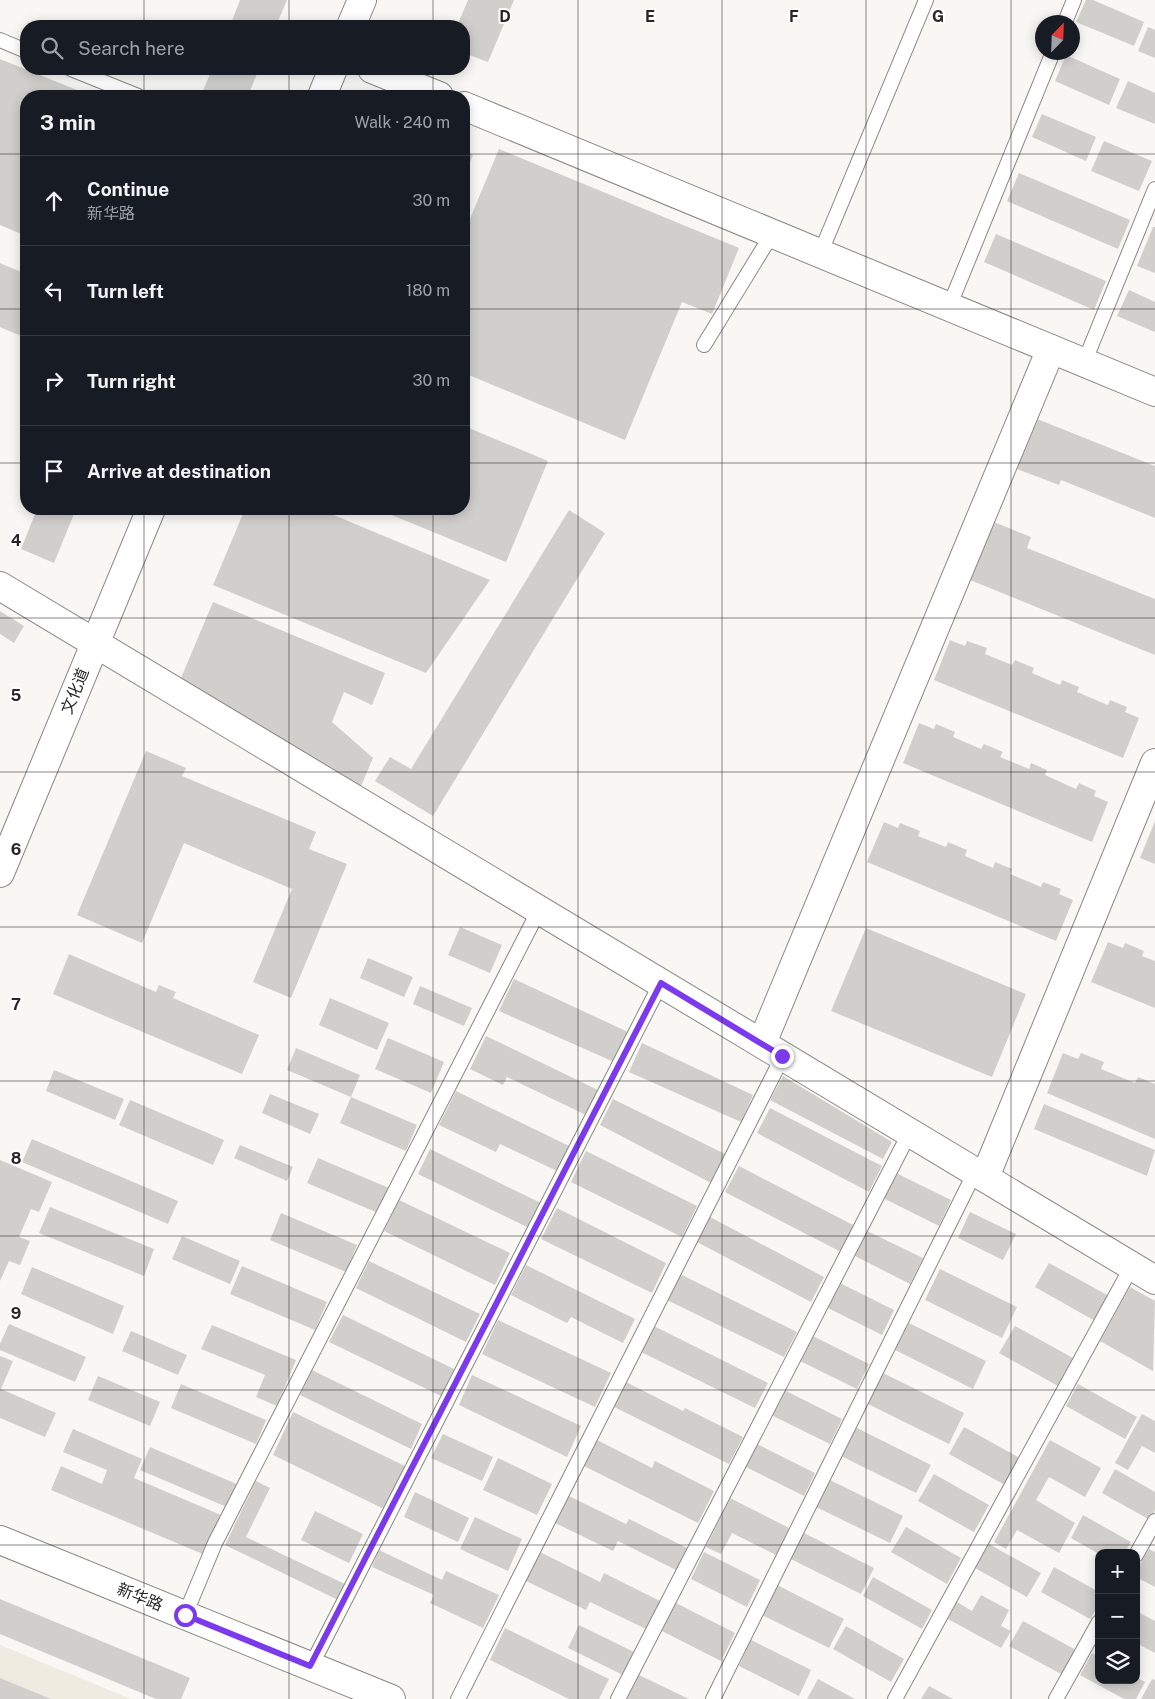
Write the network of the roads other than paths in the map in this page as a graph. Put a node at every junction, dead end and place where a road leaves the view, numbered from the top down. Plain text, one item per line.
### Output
1 (362, 0) edge
2 (926, 0) edge
3 (1074, 0) edge
4 (1068, 15) edge
5 (354, 20) edge
6 (0, 40) edge
7 (20, 48) edge
8 (1050, 60) edge
9 (86, 75) edge
10 (331, 75) edge
11 (387, 75) edge
12 (123, 90) edge
13 (324, 90) edge
14 (424, 90) edge
15 (470, 108) edge
16 (1155, 189) edge
17 (772, 234) junction
18 (820, 254) junction
19 (949, 307) junction
20 (704, 345) dead end
21 (1051, 349) junction
22 (1084, 362) junction
23 (1155, 392) edge
24 (148, 515) edge
25 (0, 586) edge
26 (95, 643) junction
27 (1155, 763) edge
28 (0, 873) edge
29 (539, 910) junction
30 (661, 983) junction
31 (772, 1050) junction
32 (910, 1132) junction
33 (980, 1175) junction
34 (1132, 1266) junction
35 (1155, 1280) edge
36 (1155, 1521) edge
37 (0, 1540) edge
38 (1139, 1549) edge
39 (185, 1615) junction
40 (1095, 1629) edge
41 (310, 1666) junction
42 (391, 1699) edge
43 (458, 1699) edge
44 (618, 1699) edge
45 (713, 1699) edge
46 (895, 1699) edge
47 (1056, 1699) edge

1 - 5 street
2 - 18 lane
3 - 4 lane
6 - 7 lane
8 - 19 lane
9 - 12 lane
10 - 13 street
11 - 14 street
15 - 17 street
16 - 22 lane
17 - 18 street
17 - 20 lane
18 - 19 street
19 - 21 street
21 - 22 street
21 - 31 street
22 - 23 street
24 - 26 street, 文化道
25 - 26 street
26 - 28 street, 文化道
26 - 29 street
27 - 33 street
29 - 30 street
29 - 39 lane
30 - 31 street
30 - 41 lane
31 - 32 street
31 - 43 lane
32 - 33 street
32 - 44 lane
33 - 34 street
33 - 45 lane
34 - 35 street
34 - 46 lane
36 - 38 lane
37 - 39 street, 新华路
39 - 41 street, 新华路
40 - 47 lane
41 - 42 street, 新华路

